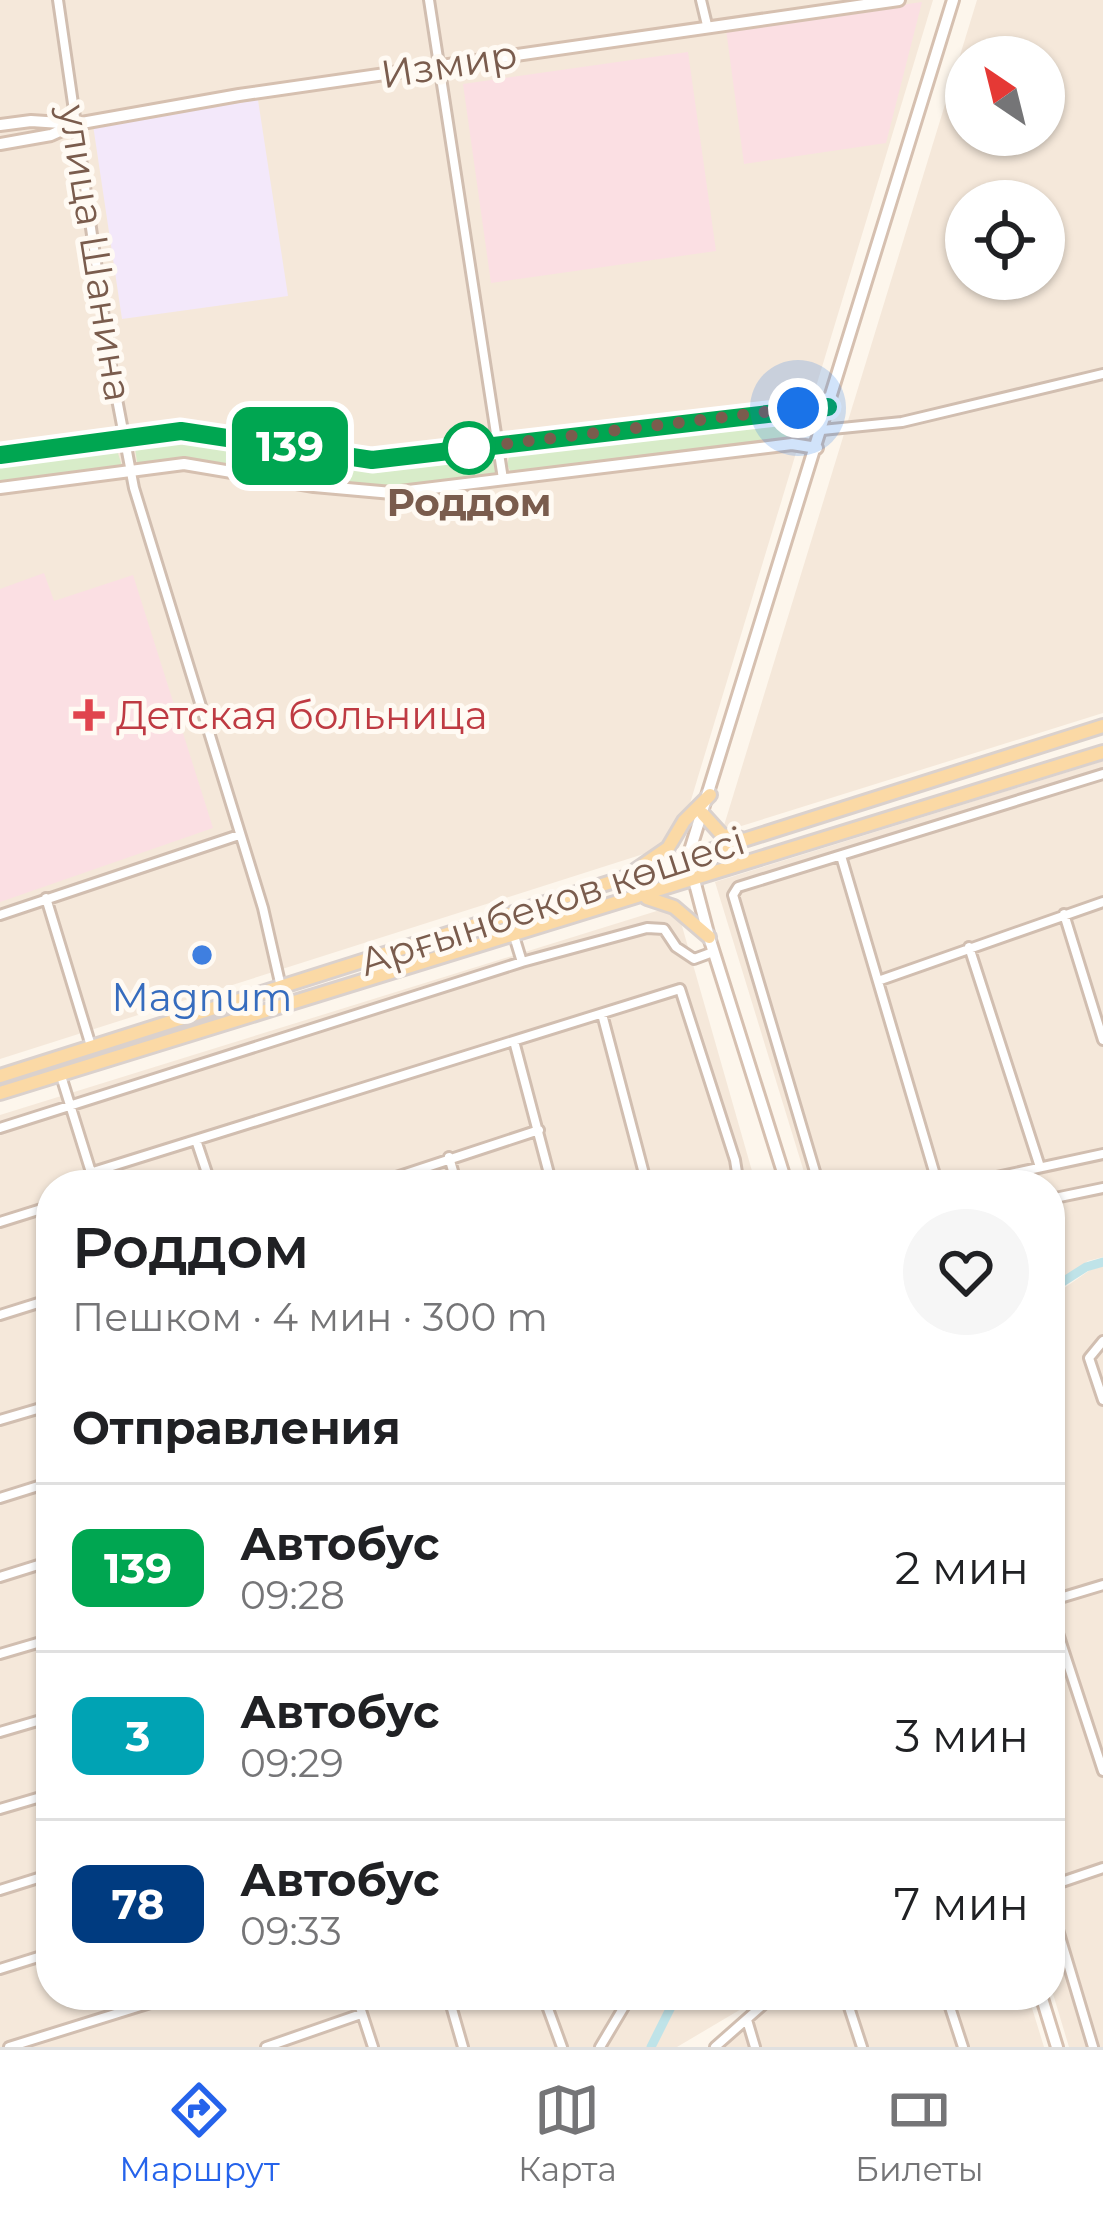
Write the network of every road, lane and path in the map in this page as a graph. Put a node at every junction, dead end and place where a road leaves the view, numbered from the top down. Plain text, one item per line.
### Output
1 (58, 0) edge
2 (429, 0) edge
3 (701, 0) edge
4 (899, 0) edge
5 (953, 0) edge
6 (706, 25) junction
7 (439, 66) junction
8 (76, 124) junction
9 (0, 125) edge
10 (0, 144) edge
11 (1103, 374) edge
12 (828, 407) junction
13 (822, 430) junction
14 (124, 437) junction
15 (499, 444) junction
16 (817, 448) junction
17 (0, 455) edge
18 (131, 470) junction
19 (503, 478) junction
20 (0, 488) edge
21 (1103, 726) edge
22 (1103, 752) edge
23 (1103, 774) edge
24 (710, 795) junction
25 (703, 814) junction
26 (239, 835) junction
27 (747, 838) junction
28 (688, 856) junction
29 (842, 856) junction
30 (632, 875) junction
31 (694, 879) junction
32 (640, 897) junction
33 (46, 898) junction
34 (1103, 902) edge
35 (1064, 914) junction
36 (0, 915) edge
37 (514, 936) junction
38 (711, 944) junction
39 (969, 947) junction
40 (522, 962) junction
41 (878, 981) junction
42 (281, 988) junction
43 (602, 1014) junction
44 (1103, 1040) edge
45 (514, 1041) junction
46 (91, 1047) junction
47 (0, 1076) edge
48 (61, 1076) junction
49 (0, 1093) edge
50 (69, 1106) junction
51 (0, 1128) edge
52 (539, 1130) junction
53 (196, 1140) junction
54 (1103, 1154) edge
55 (449, 1157) junction
56 (1040, 1167) junction
57 (92, 1170) edge
58 (99, 1170) edge
59 (206, 1170) edge
60 (413, 1170) edge
61 (453, 1170) edge
62 (548, 1170) edge
63 (643, 1170) edge
64 (737, 1170) edge
65 (783, 1170) edge
66 (815, 1170) edge
67 (934, 1170) edge
68 (1026, 1170) edge
69 (1103, 1188) edge
70 (1065, 1196) edge
71 (36, 1211) edge
72 (0, 1222) edge
73 (36, 1304) edge
74 (0, 1315) edge
75 (1103, 1341) edge
76 (1103, 1400) edge
77 (36, 1409) edge
78 (0, 1420) edge
79 (36, 1487) edge
80 (0, 1498) edge
81 (36, 1566) edge
82 (0, 1577) edge
83 (1103, 1585) edge
84 (1065, 1599) edge
85 (36, 1643) edge
86 (1065, 1652) edge
87 (0, 1654) edge
88 (36, 1721) edge
89 (0, 1732) edge
90 (1103, 1771) edge
91 (36, 1798) edge
92 (0, 1809) edge
93 (1103, 1868) edge
94 (36, 1879) edge
95 (1065, 1881) edge
96 (0, 1890) edge
97 (1065, 1953) edge
98 (36, 1958) edge
99 (0, 1969) edge
100 (128, 2010) edge
101 (360, 2010) edge
102 (452, 2010) edge
103 (548, 2010) edge
104 (622, 2010) edge
105 (758, 2010) edge
106 (849, 2010) edge
107 (951, 2010) edge
108 (1046, 2010) edge
109 (361, 2014) junction
110 (747, 2020) junction
111 (9, 2047) edge
112 (266, 2047) edge
113 (373, 2047) edge
114 (463, 2047) edge
115 (562, 2047) edge
116 (600, 2047) edge
117 (715, 2047) edge
118 (755, 2047) edge
119 (862, 2047) edge
120 (963, 2047) edge
121 (1057, 2047) edge
122 (1093, 2047) edge

1 - 8 street, улица Шанина
2 - 7 street
3 - 6 street
4 - 6 street, Измир
5 - 12 street
6 - 7 street, Измир
7 - 8 street, Измир
7 - 15 street
8 - 9 street, Измир
8 - 10 street
8 - 14 street, улица Шанина
11 - 13 street
12 - 13 street
12 - 15 street
13 - 16 street
14 - 15 street
14 - 17 street
14 - 18 street, улица Шанина
15 - 19 street
16 - 19 street
16 - 24 street
18 - 19 street
18 - 20 street
18 - 26 street, улица Шанина
21 - 27 main road, Арғынбеков көшесі
22 - 31 main road, Арғынбеков көшесі
23 - 29 street
24 - 25 street
24 - 30 main road
25 - 27 main road
25 - 28 street
26 - 33 street
26 - 42 street, улица Шанина
27 - 28 main road, Арғынбеков көшесі
28 - 30 main road, Арғынбеков көшесі
28 - 31 street
29 - 41 street
29 - 66 street
30 - 42 main road, Арғынбеков көшесі
31 - 32 main road, Арғынбеков көшесі
31 - 38 street
32 - 37 main road, Арғынбеков көшесі
32 - 38 main road
33 - 36 street
33 - 46 street
34 - 35 street
35 - 39 street
35 - 44 street
37 - 40 street
37 - 48 main road, Арғынбеков көшесі
38 - 40 street
38 - 65 street
39 - 41 street
39 - 56 street
40 - 50 street
41 - 67 street
42 - 46 main road, Арғынбеков көшесі
43 - 45 street
43 - 63 street
43 - 64 street
45 - 52 street
45 - 53 street
46 - 47 main road, Арғынбеков көшесі
48 - 49 main road, Арғынбеков көшесі
48 - 50 street
50 - 51 street
50 - 57 street
52 - 55 street
52 - 62 street
53 - 58 street
53 - 59 street
54 - 56 street
55 - 60 street
55 - 61 street
56 - 68 street
69 - 70 street
71 - 72 street
73 - 74 street
75 - 76 street
77 - 78 street
79 - 80 street
81 - 82 street
83 - 84 street
85 - 87 street
86 - 90 street
88 - 89 street
91 - 92 street
93 - 95 street
94 - 96 street
97 - 122 street
98 - 99 street
100 - 111 street
101 - 109 street
102 - 114 street
103 - 115 street
104 - 116 street
105 - 110 street
106 - 119 street
107 - 120 street
108 - 121 street
109 - 112 street
109 - 113 street
110 - 117 street
110 - 118 street

